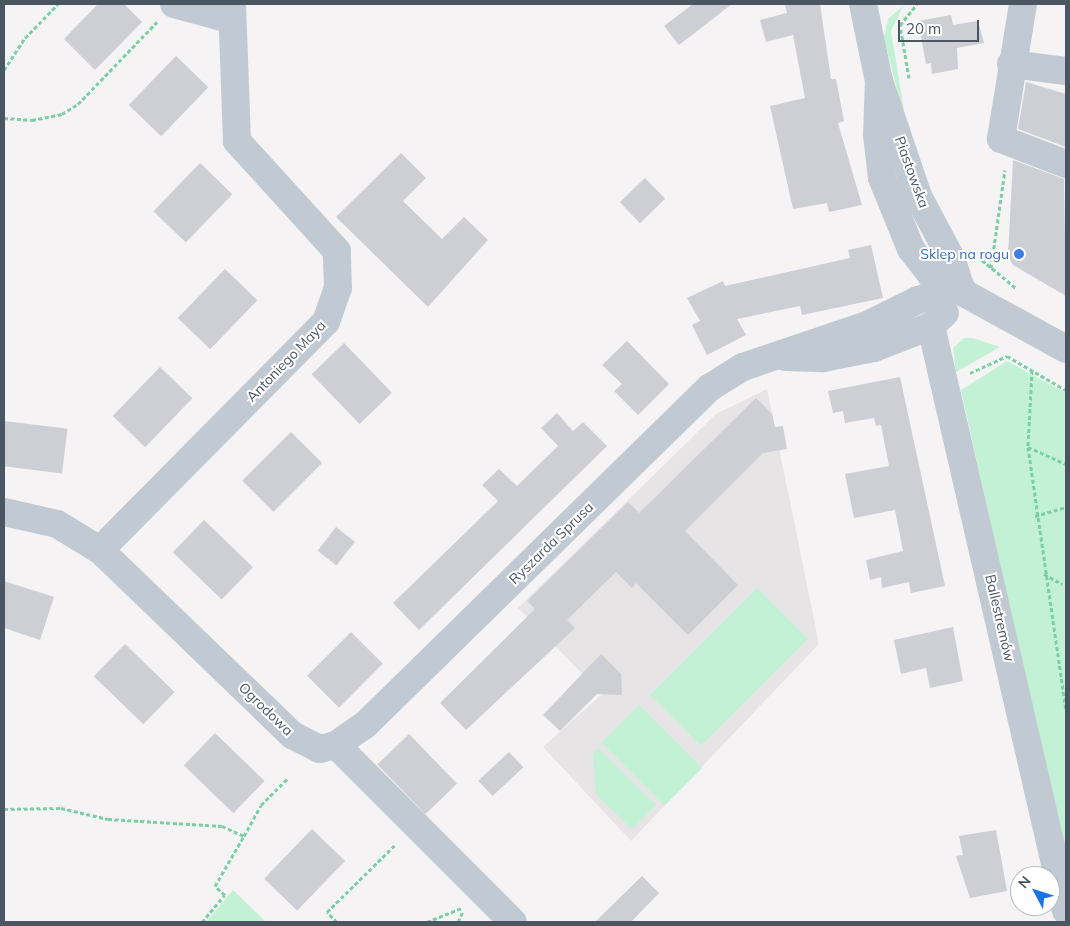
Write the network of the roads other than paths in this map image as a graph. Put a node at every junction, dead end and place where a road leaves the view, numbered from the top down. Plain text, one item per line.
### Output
1 (174, 4) edge
2 (863, 4) edge
3 (1023, 4) edge
4 (231, 11) edge
5 (1011, 64) junction
6 (1066, 71) edge
7 (1066, 164) edge
8 (961, 288) junction
9 (931, 326) junction
10 (1066, 349) edge
11 (776, 357) junction
12 (4, 512) edge
13 (100, 550) junction
14 (336, 745) junction
15 (1066, 910) edge
16 (513, 922) edge

1 - 4 street
2 - 8 street, Piastowska
3 - 5 street
4 - 13 street, Antoniego Maya
5 - 6 street
5 - 7 street
8 - 9 street, Ryszarda Sprusa
8 - 10 street
8 - 11 street, Ryszarda Sprusa
9 - 11 street, Ryszarda Sprusa
9 - 15 street, Ballestremów
11 - 14 street, Ryszarda Sprusa
12 - 13 street, Ogrodowa
13 - 14 street, Ogrodowa
14 - 16 street

